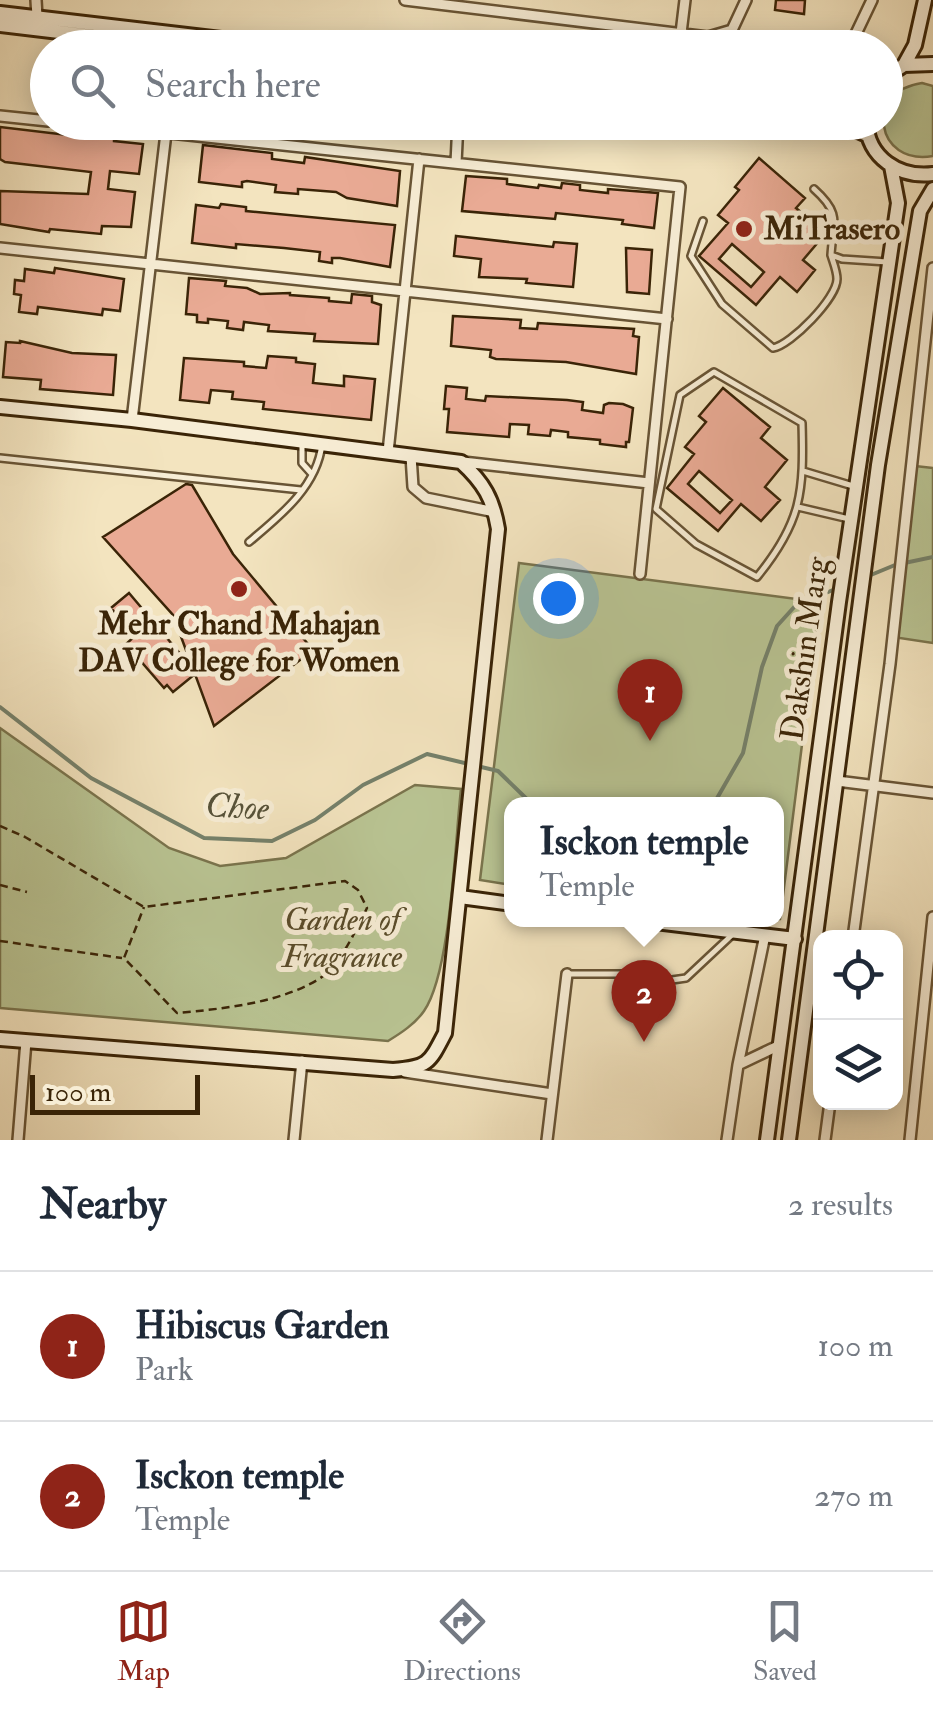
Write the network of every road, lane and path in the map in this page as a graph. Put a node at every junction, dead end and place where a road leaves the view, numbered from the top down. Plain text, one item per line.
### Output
1 (36, 0) edge
2 (405, 0) edge
3 (684, 0) edge
4 (746, 0) edge
5 (872, 0) edge
6 (925, 0) edge
7 (0, 13) edge
8 (37, 18) junction
9 (0, 25) edge
10 (42, 30) edge
11 (142, 30) edge
12 (649, 30) edge
13 (681, 30) edge
14 (732, 30) edge
15 (858, 30) edge
16 (933, 64) edge
17 (904, 65) joint
18 (0, 116) edge
19 (30, 118) edge
20 (165, 140) edge
21 (234, 140) edge
22 (457, 140) edge
23 (870, 140) edge
24 (419, 159) junction
25 (456, 163) junction
26 (891, 166) junction
27 (933, 174) edge
28 (933, 188) edge
29 (814, 189) dead end
30 (703, 222) dead end
31 (0, 248) edge
32 (831, 255) junction
33 (890, 262) junction
34 (152, 264) junction
35 (933, 268) edge
36 (406, 291) junction
37 (667, 319) junction
38 (0, 407) edge
39 (132, 420) junction
40 (302, 441) junction
41 (322, 444) junction
42 (388, 452) junction
43 (410, 456) junction
44 (0, 458) edge
45 (461, 462) junction
46 (804, 471) junction
47 (311, 473) junction
48 (650, 483) junction
49 (856, 487) junction
50 (301, 490) junction
51 (798, 506) junction
52 (495, 512) junction
53 (851, 520) junction
54 (249, 542) dead end
55 (640, 574) dead end
56 (837, 781) junction
57 (873, 786) junction
58 (933, 793) edge
59 (0, 826) edge
60 (0, 885) edge
61 (27, 892) dead end
62 (460, 897) junction
63 (504, 903) edge
64 (144, 907) junction
65 (933, 917) edge
66 (696, 927) edge
67 (854, 930) edge
68 (736, 932) junction
69 (764, 935) junction
70 (795, 939) junction
71 (0, 941) edge
72 (124, 958) junction
73 (566, 974) joint
74 (929, 1008) edge
75 (0, 1039) edge
76 (26, 1041) junction
77 (781, 1044) junction
78 (302, 1061) junction
79 (738, 1065) junction
80 (393, 1070) junction
81 (552, 1094) junction
82 (829, 1110) edge
83 (18, 1140) edge
84 (294, 1140) edge
85 (547, 1140) edge
86 (726, 1140) edge
87 (767, 1140) edge
88 (789, 1140) edge
89 (825, 1140) edge
90 (910, 1140) edge

1 - 8 street
2 - 12 street
3 - 13 street
4 - 14 street
5 - 15 street
6 - 17 main road
7 - 8 main road
8 - 11 main road
9 - 10 main road
16 - 17 main road
18 - 19 street
20 - 34 street
21 - 24 street
22 - 25 street
23 - 26 main road
24 - 25 street
24 - 36 street
25 - 37 street
26 - 27 main road
26 - 33 main road, Dakshin Marg
28 - 56 main road, Dakshin Marg
29 - 32 lane
30 - 32 lane
31 - 34 street
32 - 33 lane
33 - 49 main road, Dakshin Marg
34 - 36 street
34 - 39 street
35 - 57 street
36 - 37 street
36 - 42 street
37 - 48 street
38 - 39 main road
39 - 40 main road
40 - 41 main road
40 - 47 lane
41 - 42 main road
41 - 47 lane
42 - 43 main road
43 - 45 main road
43 - 52 street
44 - 50 lane
45 - 48 street
45 - 52 main road
46 - 49 lane
46 - 51 lane
46 - 51 lane
47 - 50 lane
48 - 55 street
49 - 53 main road, Dakshin Marg
50 - 54 lane
51 - 53 lane
52 - 62 main road
53 - 70 main road, Dakshin Marg
56 - 57 street
56 - 88 main road, Dakshin Marg
57 - 58 street
57 - 67 street
59 - 64 path
60 - 61 path
62 - 63 main road
62 - 80 main road
64 - 72 path
64 - 72 path
65 - 74 street
66 - 68 main road
68 - 69 main road
68 - 73 lane
69 - 70 main road
69 - 79 street
70 - 77 main road, Dakshin Marg
71 - 72 path
73 - 81 street
74 - 90 street
75 - 76 main road
76 - 78 main road
76 - 83 street
77 - 79 street
77 - 87 main road, Dakshin Marg
78 - 80 main road
78 - 84 street
79 - 86 street
80 - 81 street
81 - 85 street
82 - 89 street

